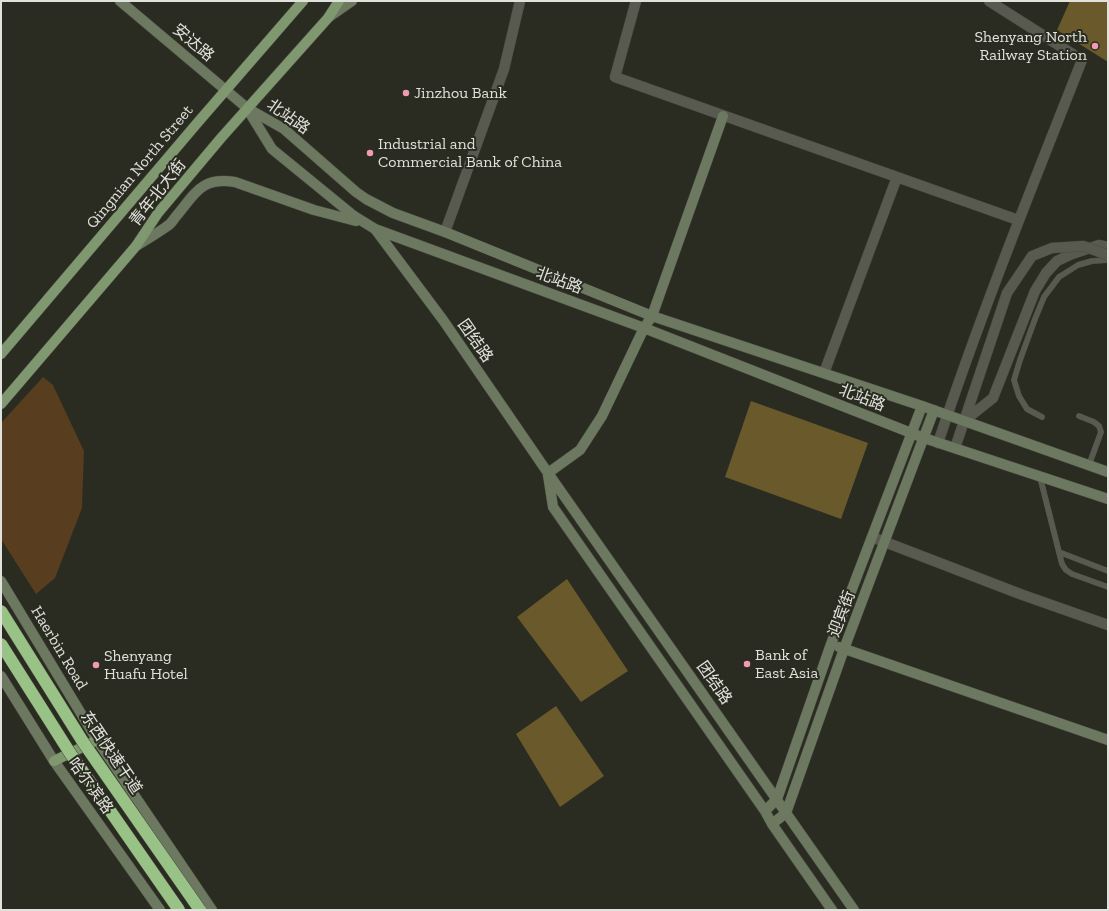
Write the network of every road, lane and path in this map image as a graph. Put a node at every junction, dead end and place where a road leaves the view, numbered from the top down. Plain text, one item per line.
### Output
1 (120, 1) edge
2 (303, 1) edge
3 (338, 1) edge
4 (352, 1) edge
5 (520, 1) edge
6 (636, 1) edge
7 (989, 1) edge
8 (328, 18) junction
9 (226, 90) junction
10 (247, 108) junction
11 (723, 116) junction
12 (896, 177) junction
13 (1018, 220) junction
14 (365, 223) junction
15 (375, 229) junction
16 (445, 232) junction
17 (136, 246) junction
18 (1108, 247) edge
19 (1108, 255) edge
20 (1108, 260) edge
21 (652, 316) junction
22 (644, 328) junction
23 (1, 354) edge
24 (824, 373) junction
25 (1, 404) edge
26 (922, 406) junction
27 (934, 410) junction
28 (948, 415) junction
29 (1042, 416) dead end
30 (1080, 416) dead end
31 (964, 421) junction
32 (912, 433) junction
33 (924, 438) junction
34 (938, 442) junction
35 (954, 448) junction
36 (1089, 465) junction
37 (1108, 472) edge
38 (548, 473) junction
39 (1040, 477) junction
40 (1108, 500) edge
41 (872, 537) junction
42 (885, 542) junction
43 (1059, 552) junction
44 (1108, 571) edge
45 (1, 582) edge
46 (1108, 587) edge
47 (1, 611) edge
48 (1108, 625) edge
49 (1, 644) edge
50 (831, 644) junction
51 (844, 649) junction
52 (1, 676) edge
53 (97, 740) junction
54 (1108, 740) edge
55 (54, 761) junction
56 (777, 799) junction
57 (765, 811) junction
58 (786, 813) junction
59 (772, 824) junction
60 (160, 910) edge
61 (179, 910) edge
62 (200, 910) edge
63 (212, 910) edge
64 (832, 910) edge
65 (854, 910) edge

1 - 9 street, 安达路
2 - 9 main road, Qingnian North Street
3 - 8 main road, 青年北大街
4 - 8 street
5 - 16 street
6 - 11 street
7 - 13 street
8 - 10 main road, 青年北大街
9 - 10 street, 安达路
9 - 23 main road, Qingnian North Street
10 - 14 street, 北站路
10 - 16 street, 北站路
10 - 17 main road, 青年北大街
11 - 12 street
11 - 21 street
12 - 13 street
12 - 24 street
13 - 28 street
14 - 15 street, 北站路
14 - 17 street
15 - 22 street, 北站路
15 - 38 street, 团结路
16 - 21 street, 北站路
17 - 25 main road, 青年北大街
18 - 31 street
19 - 31 street, bridge
20 - 29 lane
21 - 22 street
21 - 24 street, 北站路
22 - 32 street, 北站路
22 - 38 street
24 - 26 street, 北站路
26 - 27 street, 北站路
26 - 32 street, 迎宾街
27 - 28 street, 北站路
27 - 33 street, 迎宾街
28 - 31 street, 北站路
28 - 34 street
30 - 36 lane
31 - 35 street
31 - 36 street, 北站路
32 - 33 street, 北站路
32 - 41 street, 迎宾街
33 - 34 street, 北站路
33 - 42 street, 迎宾街
34 - 35 street, 北站路
35 - 39 street, 北站路
36 - 37 street, 北站路
38 - 56 street, 团结路
38 - 57 street, 团结路
39 - 40 street, 北站路
39 - 43 lane
41 - 42 street
41 - 50 street, 迎宾街
42 - 48 street
42 - 51 street, 迎宾街
43 - 44 lane
43 - 46 lane
45 - 53 street, Haerbin Road
47 - 62 highway, 东西快速干道, bridge
49 - 61 highway, 东西快速干道, bridge
50 - 51 street
50 - 56 street, 迎宾街
51 - 54 street
51 - 58 street, 迎宾街
52 - 55 street, 哈尔滨路
53 - 55 main road
53 - 63 street, Haerbin Road
55 - 60 street, 哈尔滨路
56 - 57 street, 迎宾街
56 - 58 street, 团结路
57 - 59 street, 团结路
58 - 59 street
58 - 65 street, 团结路
59 - 64 street, 团结路

